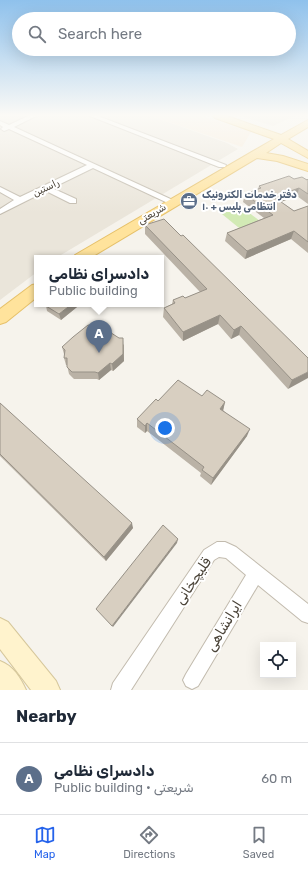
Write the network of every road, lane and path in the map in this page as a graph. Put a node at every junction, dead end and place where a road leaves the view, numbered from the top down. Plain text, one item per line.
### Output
1 (55, 148) edge
2 (177, 148) edge
3 (263, 148) edge
4 (288, 148) edge
5 (294, 148) edge
6 (255, 154) junction
7 (308, 155) edge
8 (308, 164) edge
9 (92, 165) junction
10 (226, 167) junction
11 (308, 168) edge
12 (46, 188) junction
13 (0, 189) edge
14 (20, 200) junction
15 (73, 202) dead end
16 (173, 202) junction
17 (0, 212) edge
18 (85, 255) edge
19 (34, 291) edge
20 (0, 318) edge
21 (257, 572) junction
22 (308, 615) edge
23 (0, 630) edge
24 (0, 673) edge
25 (192, 680) dead end
26 (13, 690) edge
27 (47, 690) edge
28 (120, 690) edge

1 - 9 street
2 - 10 street
3 - 6 main road, شریعتی
4 - 8 main road
5 - 7 main road
6 - 10 main road, شریعتی
6 - 11 main road
9 - 12 street, راستین
9 - 16 street
10 - 16 main road, شریعتی
12 - 14 street, راستین
12 - 15 street
13 - 14 street
14 - 17 street, راستین
16 - 18 main road, شریعتی
19 - 20 main road
21 - 22 street, قلیچخانی
21 - 25 street, ایرانشاهی
21 - 28 street, قلیچخانی
23 - 27 main road
24 - 26 main road

